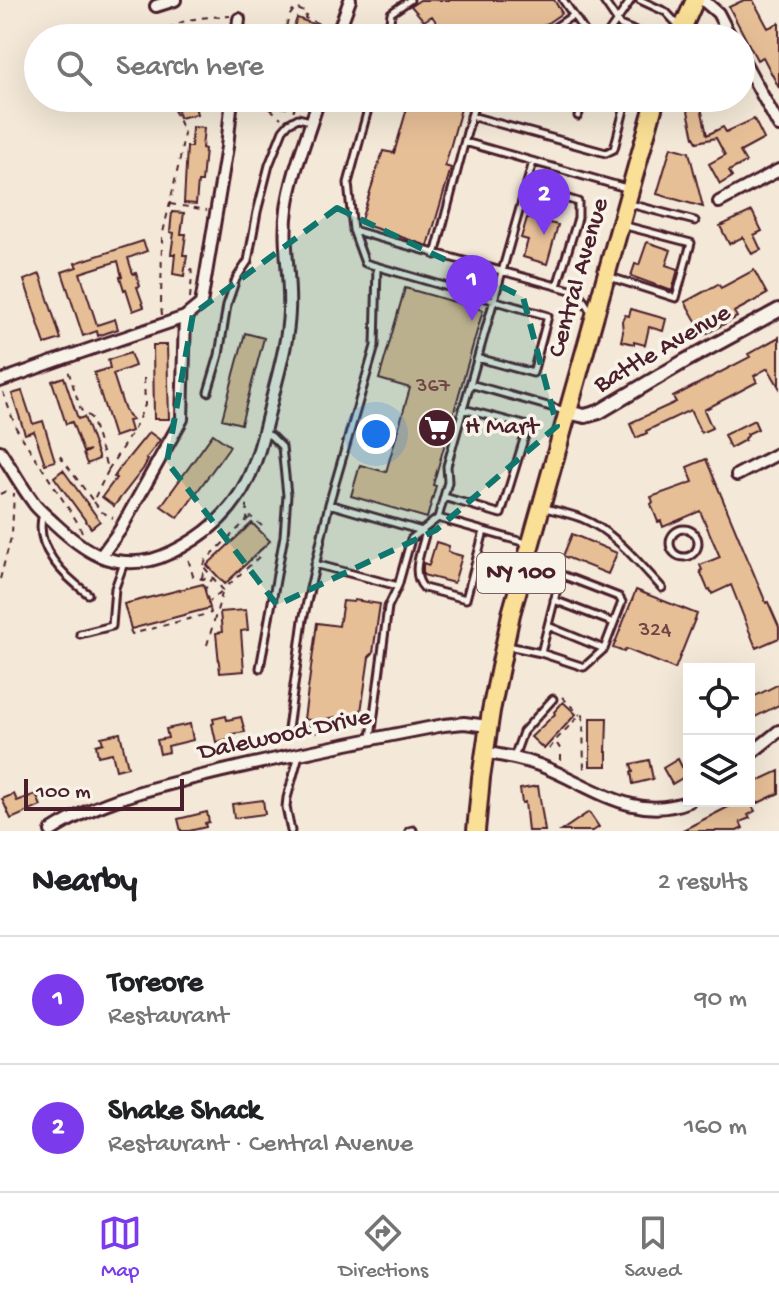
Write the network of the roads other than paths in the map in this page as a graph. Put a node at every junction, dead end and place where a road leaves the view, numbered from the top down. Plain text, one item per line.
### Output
1 (175, 0) edge
2 (350, 0) edge
3 (410, 0) edge
4 (563, 0) edge
5 (603, 0) edge
6 (631, 0) edge
7 (640, 0) edge
8 (695, 0) edge
9 (703, 0) edge
10 (654, 3) edge
11 (156, 6) dead end
12 (572, 16) junction
13 (239, 19) road end
14 (617, 21) junction
15 (238, 24) edge
16 (341, 24) edge
17 (390, 24) edge
18 (560, 24) edge
19 (578, 24) edge
20 (615, 24) edge
21 (619, 24) edge
22 (677, 24) edge
23 (684, 24) edge
24 (724, 24) edge
25 (755, 77) edge
26 (774, 106) edge
27 (231, 112) edge
28 (315, 112) edge
29 (367, 112) edge
30 (472, 112) edge
31 (579, 112) edge
32 (623, 112) edge
33 (652, 112) edge
34 (471, 116) junction
35 (578, 116) dead end
36 (313, 121) junction
37 (779, 126) edge
38 (465, 142) junction
39 (533, 162) junction
40 (779, 170) edge
41 (527, 186) junction
42 (628, 196) junction
43 (719, 202) dead end
44 (695, 221) dead end
45 (620, 224) junction
46 (353, 230) junction
47 (435, 255) junction
48 (377, 267) junction
49 (502, 271) junction
50 (605, 275) junction
51 (557, 286) junction
52 (494, 301) junction
53 (779, 310) edge
54 (185, 317) junction
55 (593, 317) junction
56 (478, 358) junction
57 (0, 381) edge
58 (470, 384) junction
59 (208, 392) dead end
60 (463, 409) junction
61 (567, 412) junction
62 (263, 433) junction
63 (0, 451) edge
64 (779, 453) edge
65 (737, 475) dead end
66 (444, 497) junction
67 (329, 504) junction
68 (540, 506) junction
69 (43, 513) junction
70 (438, 518) junction
71 (422, 531) junction
72 (484, 531) junction
73 (529, 544) junction
74 (675, 553) junction
75 (101, 556) junction
76 (668, 559) dead end
77 (125, 562) junction
78 (524, 563) junction
79 (315, 564) junction
80 (561, 574) junction
81 (398, 586) junction
82 (662, 588) dead end
83 (88, 594) dead end
84 (554, 600) junction
85 (614, 623) junction
86 (548, 626) junction
87 (80, 634) dead end
88 (504, 645) junction
89 (604, 649) junction
90 (541, 653) junction
91 (260, 668) dead end
92 (553, 699) dead end
93 (374, 715) junction
94 (488, 726) junction
95 (779, 731) edge
96 (371, 739) junction
97 (755, 750) edge
98 (484, 752) junction
99 (300, 754) junction
100 (514, 758) junction
101 (683, 803) edge
102 (59, 829) edge
103 (291, 831) edge
104 (476, 831) edge

1 - 11 street
2 - 16 street
3 - 17 lane
4 - 12 lane
5 - 14 lane
6 - 14 lane
7 - 10 lane
8 - 23 main road
9 - 24 street
10 - 22 lane
12 - 18 lane
12 - 19 lane
13 - 15 street
14 - 20 lane
14 - 21 lane
25 - 26 street
26 - 37 street
27 - 54 street
28 - 36 street
29 - 46 lane
30 - 34 lane
31 - 35 lane
32 - 34 lane
33 - 42 main road, Central Avenue / NY 100
34 - 38 lane
36 - 59 lane
36 - 62 street
38 - 39 lane
38 - 47 lane
39 - 41 lane
39 - 42 lane
40 - 43 street
41 - 49 lane
41 - 51 lane
42 - 44 lane
42 - 45 main road, Central Avenue / NY 100
45 - 50 main road, Central Avenue / NY 100
45 - 50 lane
46 - 47 lane
46 - 48 lane
47 - 49 lane
48 - 52 lane
48 - 67 lane
49 - 51 lane
49 - 52 lane
50 - 55 main road, Central Avenue / NY 100
51 - 55 lane
52 - 56 lane
52 - 56 lane
53 - 61 street, Battle Avenue
54 - 57 street
54 - 75 street
55 - 61 main road, Central Avenue / NY 100
56 - 58 lane
58 - 60 lane
58 - 61 lane
60 - 66 lane
60 - 66 lane
61 - 68 main road, Central Avenue / NY 100
62 - 77 street
62 - 91 lane
63 - 69 street
64 - 65 street
66 - 70 lane
67 - 71 lane
67 - 79 lane
68 - 73 main road, NY 100
68 - 82 lane
69 - 75 street
69 - 83 lane
70 - 71 lane
70 - 72 lane
71 - 72 lane
71 - 81 lane
72 - 73 lane
73 - 78 main road, NY 100
74 - 74 lane
74 - 76 lane
75 - 77 street
77 - 87 lane
78 - 80 lane
78 - 88 main road, NY 100
79 - 81 lane
79 - 93 lane
80 - 84 lane
80 - 85 lane
81 - 93 lane
84 - 85 lane
84 - 86 lane
85 - 89 lane
86 - 89 lane
86 - 90 lane
88 - 90 lane
88 - 94 main road, NY 100
89 - 90 lane
92 - 100 lane
93 - 96 lane
94 - 96 street, Dalewood Drive
94 - 98 main road, NY 100
95 - 97 street
96 - 99 street, Dalewood Drive
98 - 100 street
98 - 104 main road, NY 100
99 - 102 street, Dalewood Drive
99 - 103 lane
100 - 101 street

